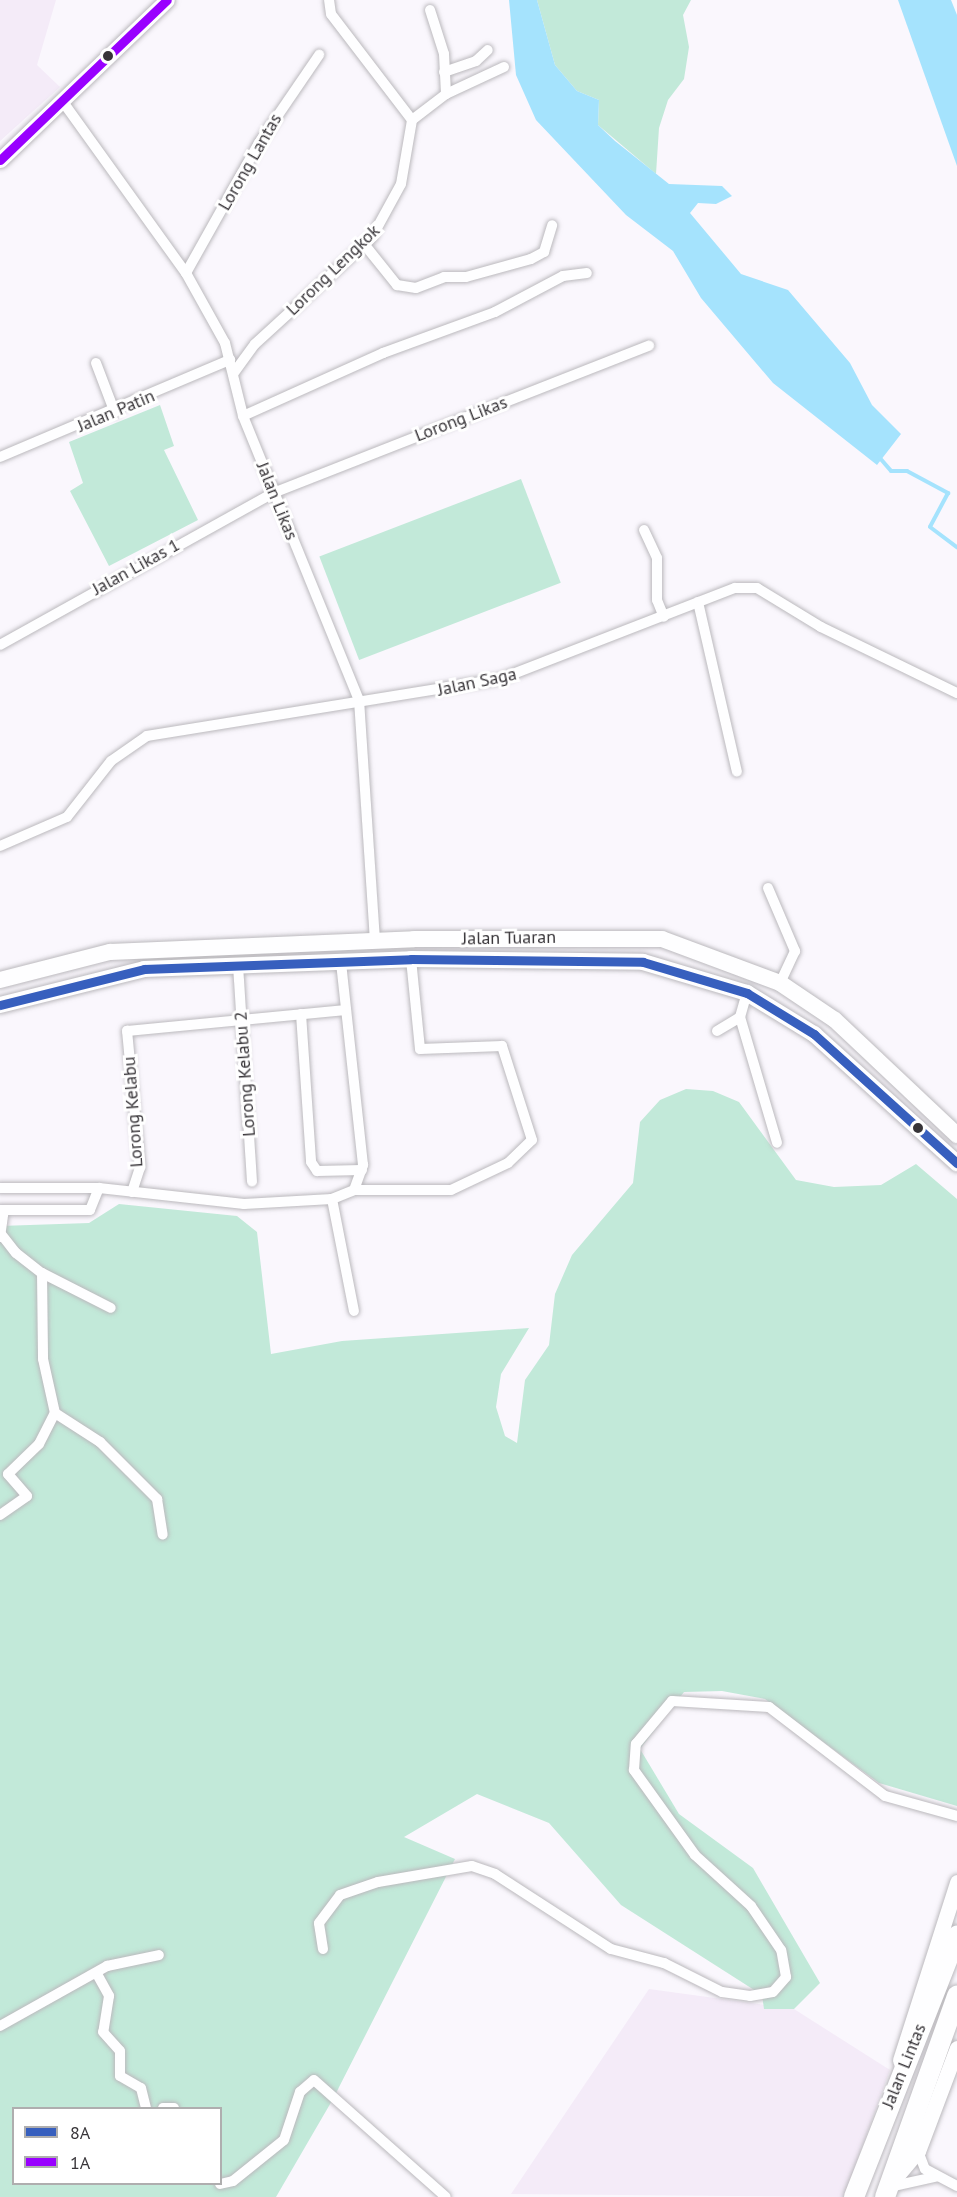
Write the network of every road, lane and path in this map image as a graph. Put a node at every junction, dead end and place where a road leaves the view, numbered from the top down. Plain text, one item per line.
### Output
1 (167, 0) edge
2 (330, 0) edge
3 (430, 10) dead end
4 (488, 50) dead end
5 (319, 55) dead end
6 (504, 67) dead end
7 (444, 72) junction
8 (446, 94) junction
9 (63, 102) junction
10 (412, 120) junction
11 (0, 160) edge
12 (552, 225) dead end
13 (364, 244) junction
14 (186, 273) junction
15 (587, 273) dead end
16 (649, 346) dead end
17 (230, 360) junction
18 (96, 363) dead end
19 (233, 374) junction
20 (115, 412) junction
21 (243, 416) junction
22 (0, 457) edge
23 (273, 493) junction
24 (644, 530) dead end
25 (698, 603) junction
26 (664, 617) junction
27 (0, 645) edge
28 (957, 693) edge
29 (359, 700) junction
30 (736, 772) dead end
31 (0, 846) edge
32 (768, 888) dead end
33 (375, 942) junction
34 (575, 957) junction
35 (411, 959) junction
36 (340, 962) junction
37 (238, 965) junction
38 (0, 980) edge
39 (780, 983) junction
40 (747, 993) junction
41 (0, 1005) edge
42 (346, 1010) junction
43 (301, 1014) junction
44 (740, 1017) junction
45 (241, 1019) junction
46 (717, 1031) dead end
47 (951, 1130) edge
48 (933, 1140) junction
49 (777, 1143) dead end
50 (957, 1163) edge
51 (362, 1170) junction
52 (252, 1182) dead end
53 (0, 1188) edge
54 (99, 1188) junction
55 (354, 1190) junction
56 (132, 1192) junction
57 (332, 1199) junction
58 (2, 1210) edge
59 (1, 1235) edge
60 (42, 1273) junction
61 (111, 1308) dead end
62 (354, 1311) dead end
63 (56, 1413) junction
64 (0, 1515) edge
65 (163, 1535) dead end
66 (957, 1816) edge
67 (957, 1882) edge
68 (957, 1936) edge
69 (323, 1949) dead end
70 (159, 1955) dead end
71 (97, 1974) junction
72 (957, 1996) edge
73 (0, 2026) edge
74 (957, 2048) edge
75 (893, 2089) junction
76 (146, 2107) edge
77 (918, 2151) junction
78 (935, 2177) junction
79 (222, 2184) edge
80 (957, 2186) edge
81 (887, 2192) edge
82 (446, 2197) edge
83 (854, 2197) edge

1 - 9 street
2 - 10 street
3 - 7 street
4 - 7 street
5 - 14 street, Lorong Lantas
6 - 8 street
7 - 8 street
8 - 10 street
9 - 11 street
9 - 14 street, Jalan Likas
10 - 13 street, Lorong Lengkok
12 - 13 street
13 - 19 street, Lorong Lengkok
14 - 17 street, Jalan Likas
15 - 21 street
16 - 23 street, Lorong Likas
17 - 19 street, Jalan Likas
17 - 20 street, Jalan Patin
18 - 20 street
19 - 21 street, Jalan Likas
20 - 22 street, Jalan Patin
21 - 23 street, Jalan Likas
23 - 27 street, Jalan Likas 1
23 - 29 street, Jalan Likas
24 - 26 street
25 - 26 street, Jalan Saga
25 - 28 street, Jalan Saga
25 - 30 street
26 - 29 street, Jalan Saga
29 - 31 street, Jalan Saga
29 - 33 street, Jalan Likas
32 - 39 street
33 - 34 main road
33 - 38 main road, Jalan Tuaran
33 - 39 main road, Jalan Tuaran
34 - 35 main road, Jalan Tuaran
34 - 40 main road, Jalan Tuaran
35 - 36 main road, Jalan Tuaran
35 - 55 street
36 - 37 main road, Jalan Tuaran
36 - 42 street
37 - 41 main road, Jalan Tuaran
37 - 45 street, Lorong Kelabu 2
39 - 47 main road, Jalan Tuaran
40 - 44 street
40 - 48 main road, Jalan Tuaran
42 - 43 street
42 - 51 street
43 - 45 street
43 - 51 street
44 - 46 street
44 - 49 street
45 - 52 street, Lorong Kelabu 2
45 - 56 street, Lorong Kelabu
47 - 48 main road
48 - 50 main road, Jalan Tuaran
51 - 55 street
53 - 54 street
54 - 56 street
54 - 58 street
55 - 57 street
56 - 57 street
57 - 62 street
58 - 59 street
59 - 60 street
60 - 61 street
60 - 63 street
63 - 64 street
63 - 65 street
66 - 69 street
67 - 75 street
68 - 75 highway, Jalan Lintas
70 - 71 street
71 - 73 street
71 - 76 street
72 - 81 highway, Jalan Lintas
74 - 77 street
75 - 83 highway, Jalan Lintas
77 - 78 street
77 - 81 street
78 - 80 street
78 - 81 street
79 - 82 street

